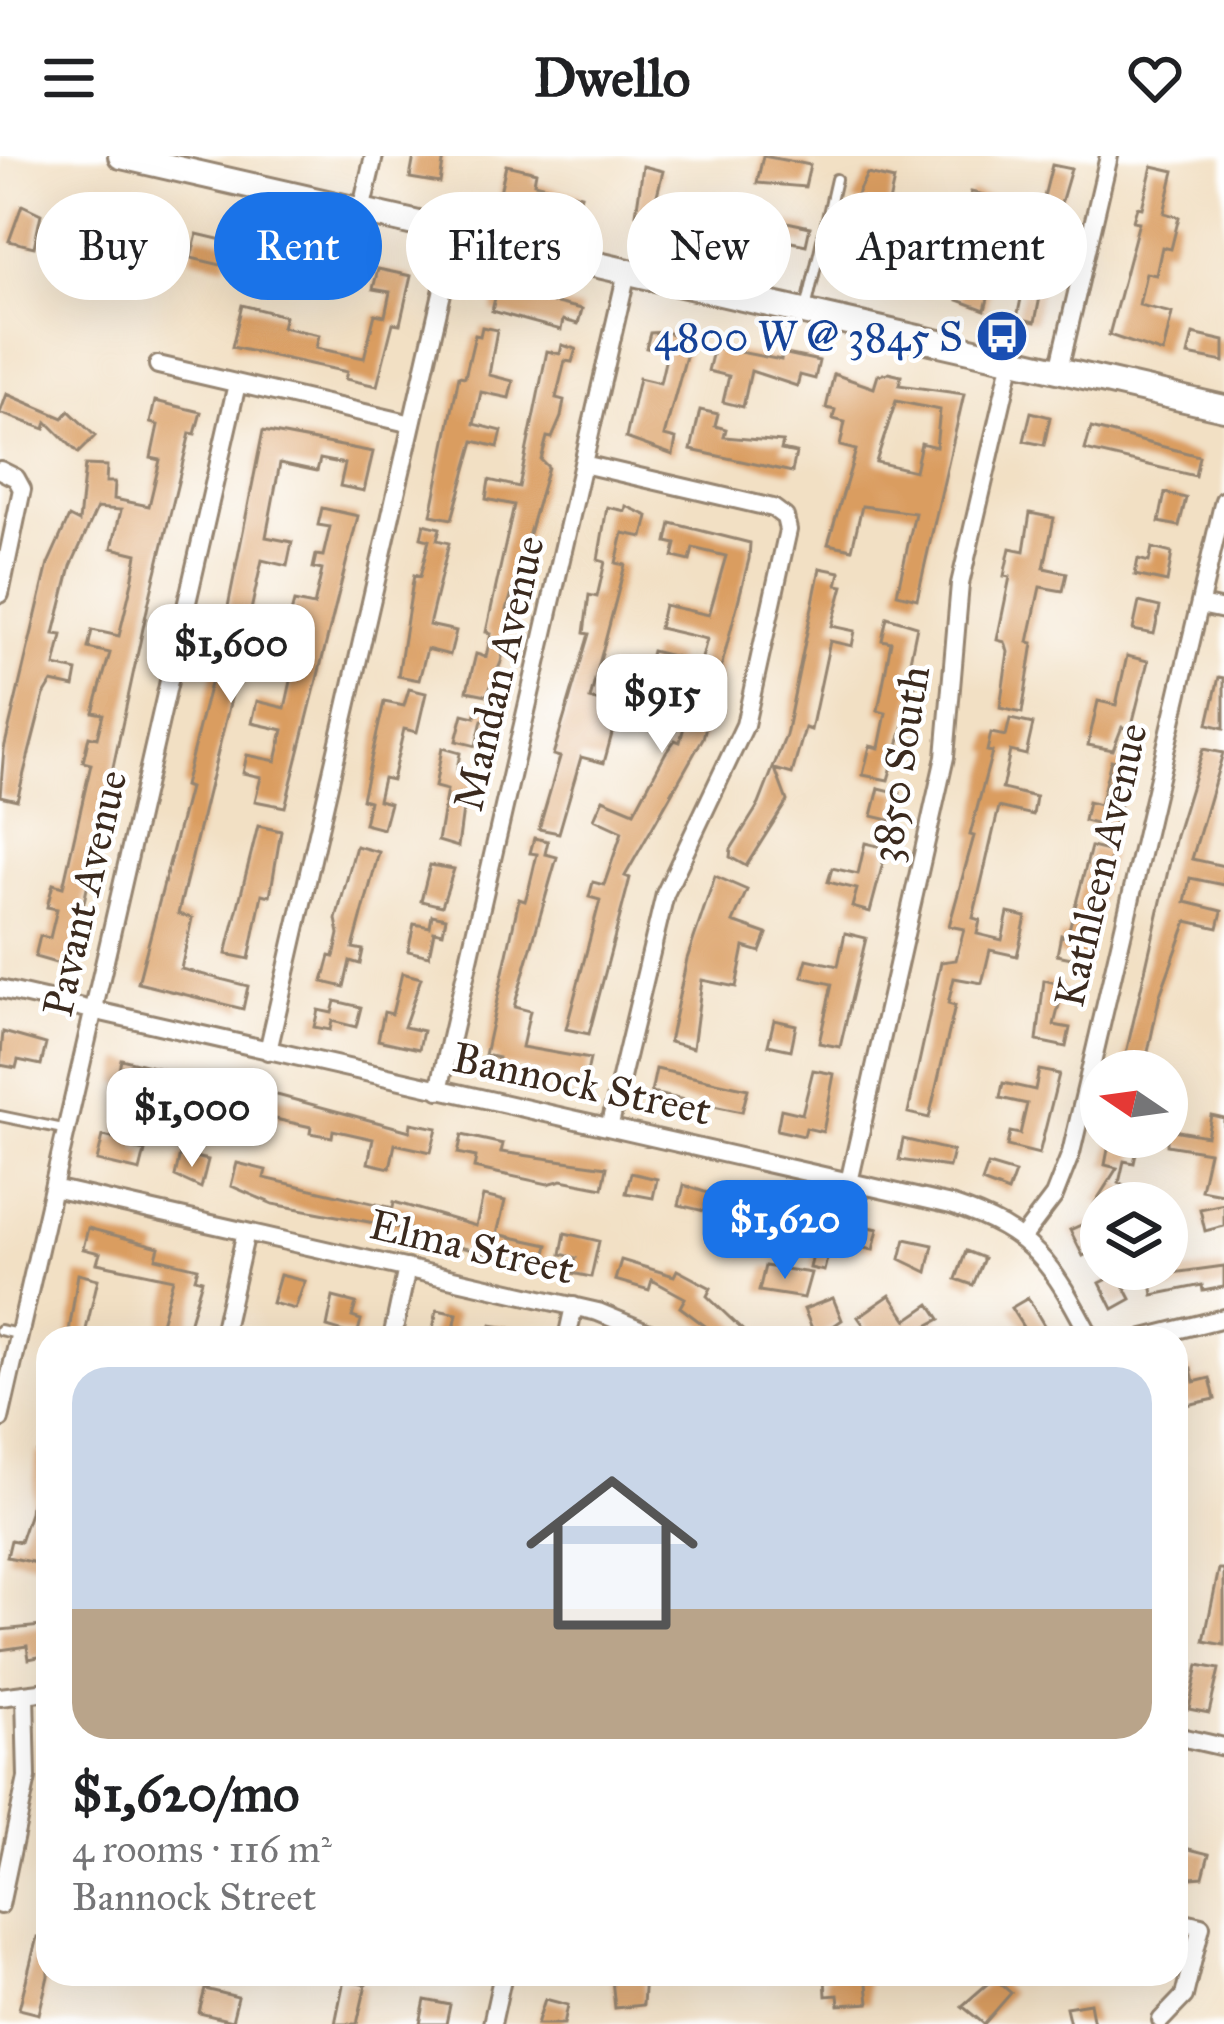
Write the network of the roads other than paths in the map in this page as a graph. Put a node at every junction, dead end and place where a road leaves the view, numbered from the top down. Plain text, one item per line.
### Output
1 (123, 156) edge
2 (374, 156) edge
3 (1108, 156) edge
4 (836, 178) dead end
5 (279, 192) edge
6 (365, 192) edge
7 (603, 266) edge
8 (627, 272) joint
9 (440, 300) edge
10 (749, 300) edge
11 (806, 313) junction
12 (1012, 359) junction
13 (158, 365) dead end
14 (1059, 370) junction
15 (238, 384) junction
16 (1224, 408) edge
17 (412, 424) junction
18 (583, 464) junction
19 (0, 470) edge
20 (1224, 500) edge
21 (0, 594) edge
22 (1200, 605) junction
23 (1224, 610) edge
24 (0, 989) edge
25 (94, 1011) junction
26 (268, 1051) junction
27 (439, 1090) junction
28 (0, 1116) edge
29 (610, 1124) junction
30 (66, 1130) junction
31 (850, 1178) junction
32 (53, 1189) junction
33 (246, 1232) junction
34 (1023, 1237) junction
35 (407, 1268) junction
36 (574, 1306) junction
37 (1224, 1318) edge
38 (225, 1326) edge
39 (395, 1326) edge
40 (570, 1326) edge
41 (636, 1326) edge
42 (1084, 1326) edge
43 (1188, 1327) edge
44 (0, 1330) edge
45 (20, 1334) junction
46 (0, 1419) edge
47 (36, 1693) edge
48 (25, 1695) junction
49 (0, 1697) edge
50 (1188, 1739) edge
51 (1224, 1747) edge
52 (0, 1905) edge
53 (1188, 1923) edge
54 (1188, 1980) edge
55 (500, 1986) edge
56 (1186, 1986) edge
57 (1160, 2020) dead end
58 (492, 2024) edge

1 - 5 main road
2 - 6 street
3 - 14 street
4 - 11 lane
7 - 8 main road
8 - 18 street, Mandan Avenue
9 - 17 street
10 - 11 main road
11 - 12 main road
12 - 14 main road
12 - 31 street, 3850 South
13 - 15 street
14 - 16 main road
15 - 17 street
15 - 25 street, Pavant Avenue
17 - 26 street
18 - 27 street, Mandan Avenue
18 - 29 street
19 - 21 street
20 - 22 street, Kathleen Avenue
22 - 23 street
22 - 34 street, Kathleen Avenue
24 - 25 street, Bannock Street
25 - 26 street, Bannock Street
25 - 30 street, Pavant Avenue
26 - 27 street, Bannock Street
27 - 29 street, Bannock Street
28 - 30 lane
29 - 31 street, Bannock Street
30 - 32 street, Pavant Avenue
31 - 34 street, Bannock Street
32 - 33 street, Elma Street
32 - 45 street, Pavant Avenue
33 - 35 street, Elma Street
33 - 38 street
34 - 42 street, Bannock Street
35 - 36 street, Elma Street
35 - 39 street
36 - 40 street
36 - 41 street, Elma Street
37 - 43 street
44 - 45 lane
45 - 46 street, Pavant Avenue
47 - 48 street
48 - 49 street
48 - 52 street
50 - 51 street
53 - 54 street
55 - 58 street
56 - 57 street

